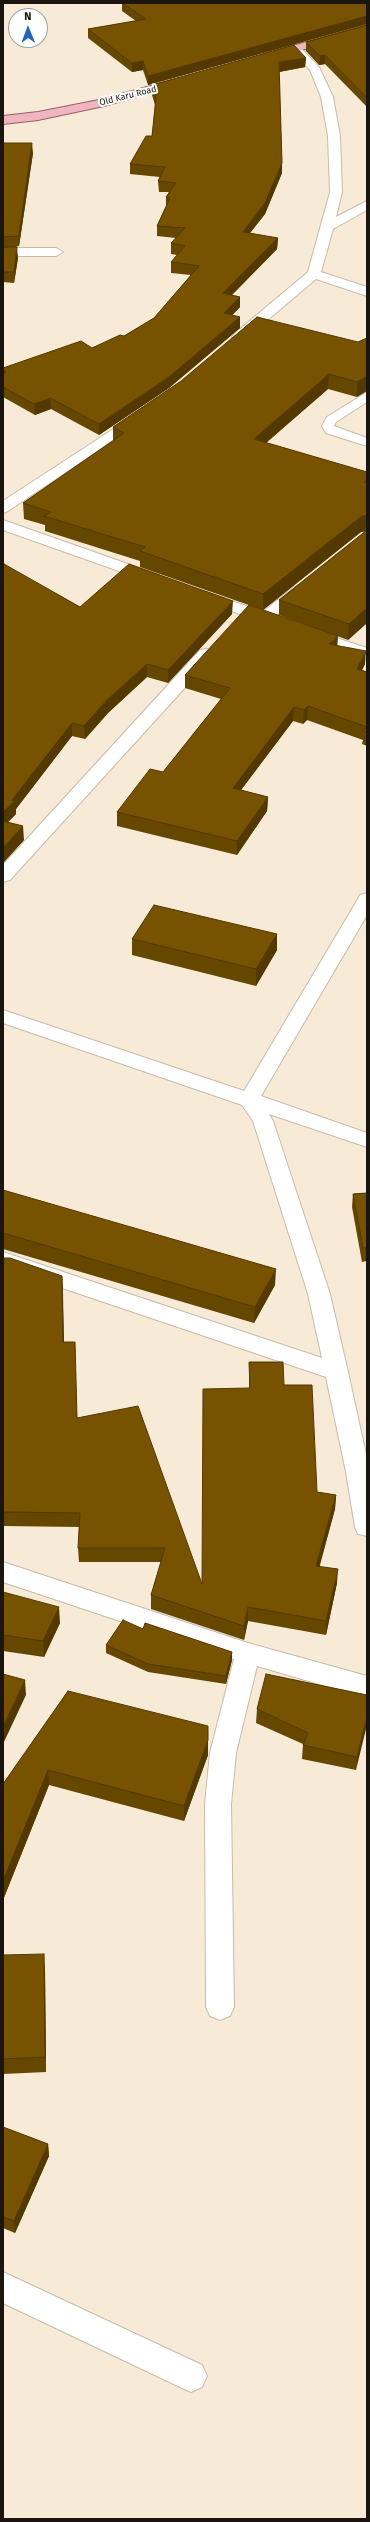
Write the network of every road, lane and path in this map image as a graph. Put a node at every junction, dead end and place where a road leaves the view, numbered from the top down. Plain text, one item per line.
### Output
1 (367, 28) edge
2 (295, 48) junction
3 (257, 59) edge
4 (190, 79) edge
5 (3, 120) edge
6 (367, 205) edge
7 (327, 227) junction
8 (3, 252) edge
9 (56, 252) dead end
10 (314, 274) junction
11 (367, 292) edge
12 (229, 345) edge
13 (367, 396) edge
14 (148, 409) edge
15 (367, 442) edge
16 (3, 508) edge
17 (3, 525) edge
18 (312, 579) edge
19 (164, 582) edge
20 (186, 590) edge
21 (264, 618) junction
22 (218, 641) edge
23 (367, 654) edge
24 (3, 876) edge
25 (367, 899) edge
26 (3, 1016) edge
27 (249, 1099) junction
28 (367, 1140) edge
29 (3, 1260) edge
30 (337, 1372) junction
31 (357, 1424) edge
32 (367, 1527) edge
33 (3, 1572) edge
34 (248, 1653) junction
35 (367, 1687) edge
36 (220, 2007) dead end
37 (3, 2286) edge
38 (191, 2376) dead end

1 - 2 main road
2 - 3 main road
2 - 7 street
4 - 5 main road, Old Karu Road
6 - 7 street
7 - 10 street
8 - 9 street
10 - 11 street
10 - 12 street
13 - 15 lane
14 - 16 street
17 - 19 street
18 - 21 lane
20 - 21 street
21 - 23 street
22 - 24 street
25 - 27 street
26 - 27 street
27 - 28 street
27 - 30 street
29 - 30 street
30 - 31 street
31 - 32 street
33 - 34 street
34 - 35 street
34 - 36 street
37 - 38 street

